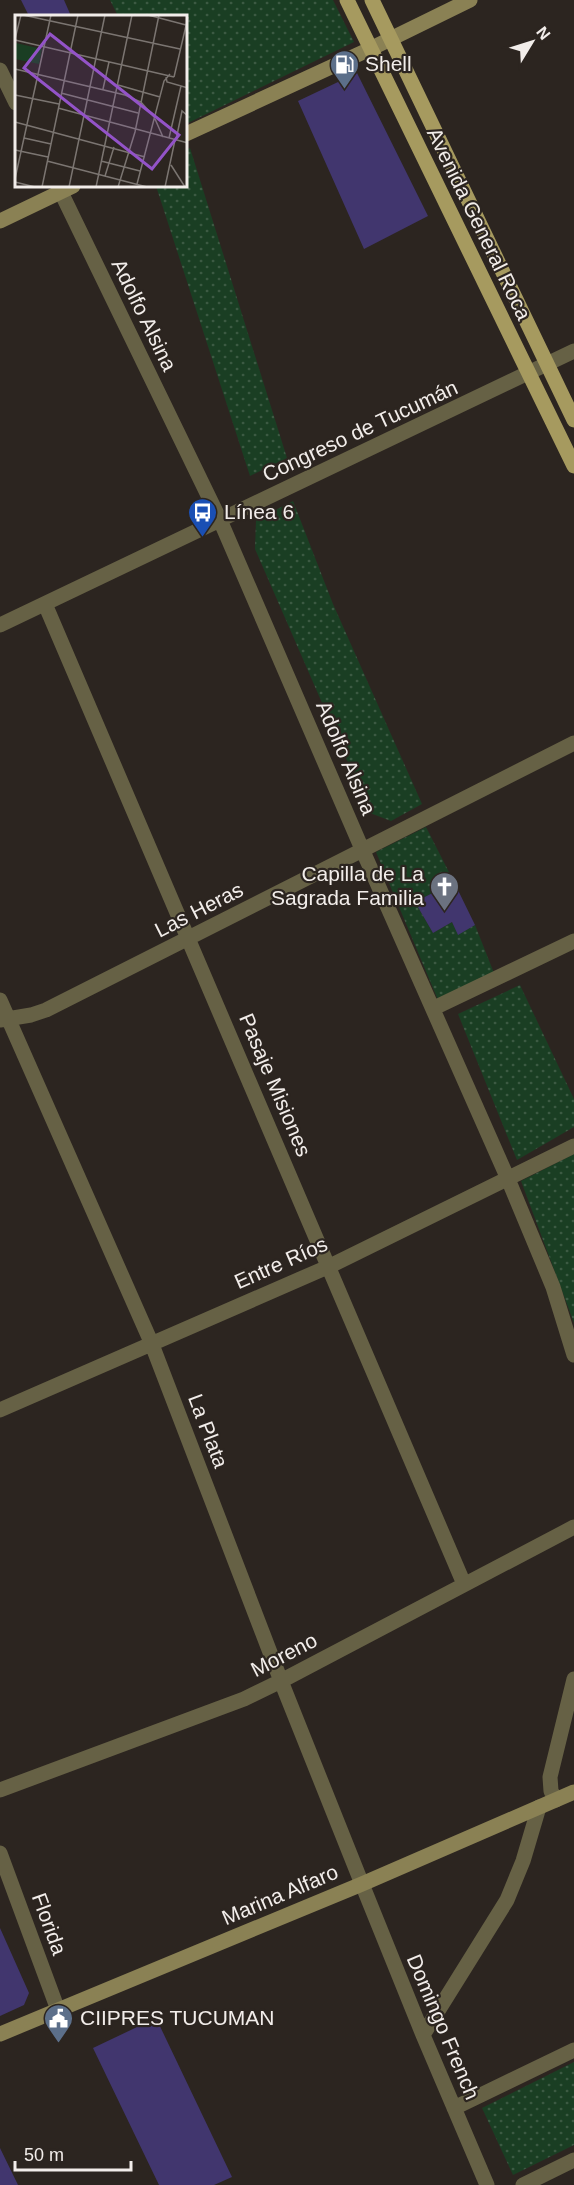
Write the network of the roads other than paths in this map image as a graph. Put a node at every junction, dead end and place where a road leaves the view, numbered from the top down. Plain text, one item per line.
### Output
1 (347, 0) edge
2 (372, 0) edge
3 (470, 0) edge
4 (390, 39) junction
5 (370, 49) junction
6 (0, 70) edge
7 (15, 101) edge
8 (188, 133) edge
9 (64, 188) edge
10 (0, 221) edge
11 (574, 351) edge
12 (547, 365) junction
13 (529, 374) junction
14 (574, 420) edge
15 (574, 465) edge
16 (220, 520) junction
17 (45, 604) junction
18 (0, 625) edge
19 (574, 743) edge
20 (362, 849) junction
21 (189, 939) junction
22 (574, 940) edge
23 (0, 1000) edge
24 (434, 1008) junction
25 (4, 1019) edge
26 (574, 1146) edge
27 (508, 1179) junction
28 (330, 1266) junction
29 (152, 1342) junction
30 (574, 1355) edge
31 (0, 1410) edge
32 (574, 1527) edge
33 (464, 1584) junction
34 (574, 1679) edge
35 (281, 1682) junction
36 (0, 1790) edge
37 (574, 1792) edge
38 (556, 1800) junction
39 (539, 1807) junction
40 (0, 1853) edge
41 (362, 1884) junction
42 (58, 2010) junction
43 (0, 2034) edge
44 (423, 2035) junction
45 (574, 2050) edge
46 (454, 2108) junction
47 (574, 2160) edge
48 (487, 2185) edge
49 (523, 2185) edge

1 - 5 main road, Avenida General Roca
2 - 4 main road, Avenida General Roca
3 - 4 main road
4 - 5 main road
4 - 12 main road, Avenida General Roca
5 - 8 main road
5 - 13 main road, Avenida General Roca
6 - 7 street
9 - 10 main road
9 - 16 street, Adolfo Alsina
11 - 12 street, Congreso de Tucumán
12 - 13 street, Congreso de Tucumán
12 - 14 main road, Avenida General Roca
13 - 15 main road, Avenida General Roca
13 - 16 street, Congreso de Tucumán
16 - 17 street, Congreso de Tucumán
16 - 20 street, Adolfo Alsina
17 - 18 street, Congreso de Tucumán
17 - 21 street, Pasaje Misiones
19 - 20 street, Las Heras
20 - 21 street, Las Heras
20 - 24 street, Adolfo Alsina
21 - 25 street, Las Heras
21 - 28 street, Pasaje Misiones
22 - 24 street
23 - 25 street, La Plata
24 - 27 street, Adolfo Alsina
25 - 29 street, La Plata
26 - 27 street, Entre Ríos
27 - 28 street, Entre Ríos
27 - 30 street, Adolfo Alsina
28 - 29 street, Entre Ríos
28 - 33 street, Pasaje Misiones
29 - 31 street, Entre Ríos
29 - 35 street, La Plata
32 - 33 street, Moreno
33 - 35 street, Moreno
34 - 38 street
35 - 36 street, Moreno
35 - 41 street, La Plata
37 - 38 main road, Marina Alfaro
38 - 39 main road, Marina Alfaro
39 - 41 main road, Marina Alfaro
39 - 44 street
40 - 42 street, Florida
41 - 42 main road, Marina Alfaro
41 - 44 street, Domingo French
42 - 43 main road, Marina Alfaro
44 - 46 street, Domingo French
45 - 46 street
46 - 48 street, Domingo French
47 - 49 street

